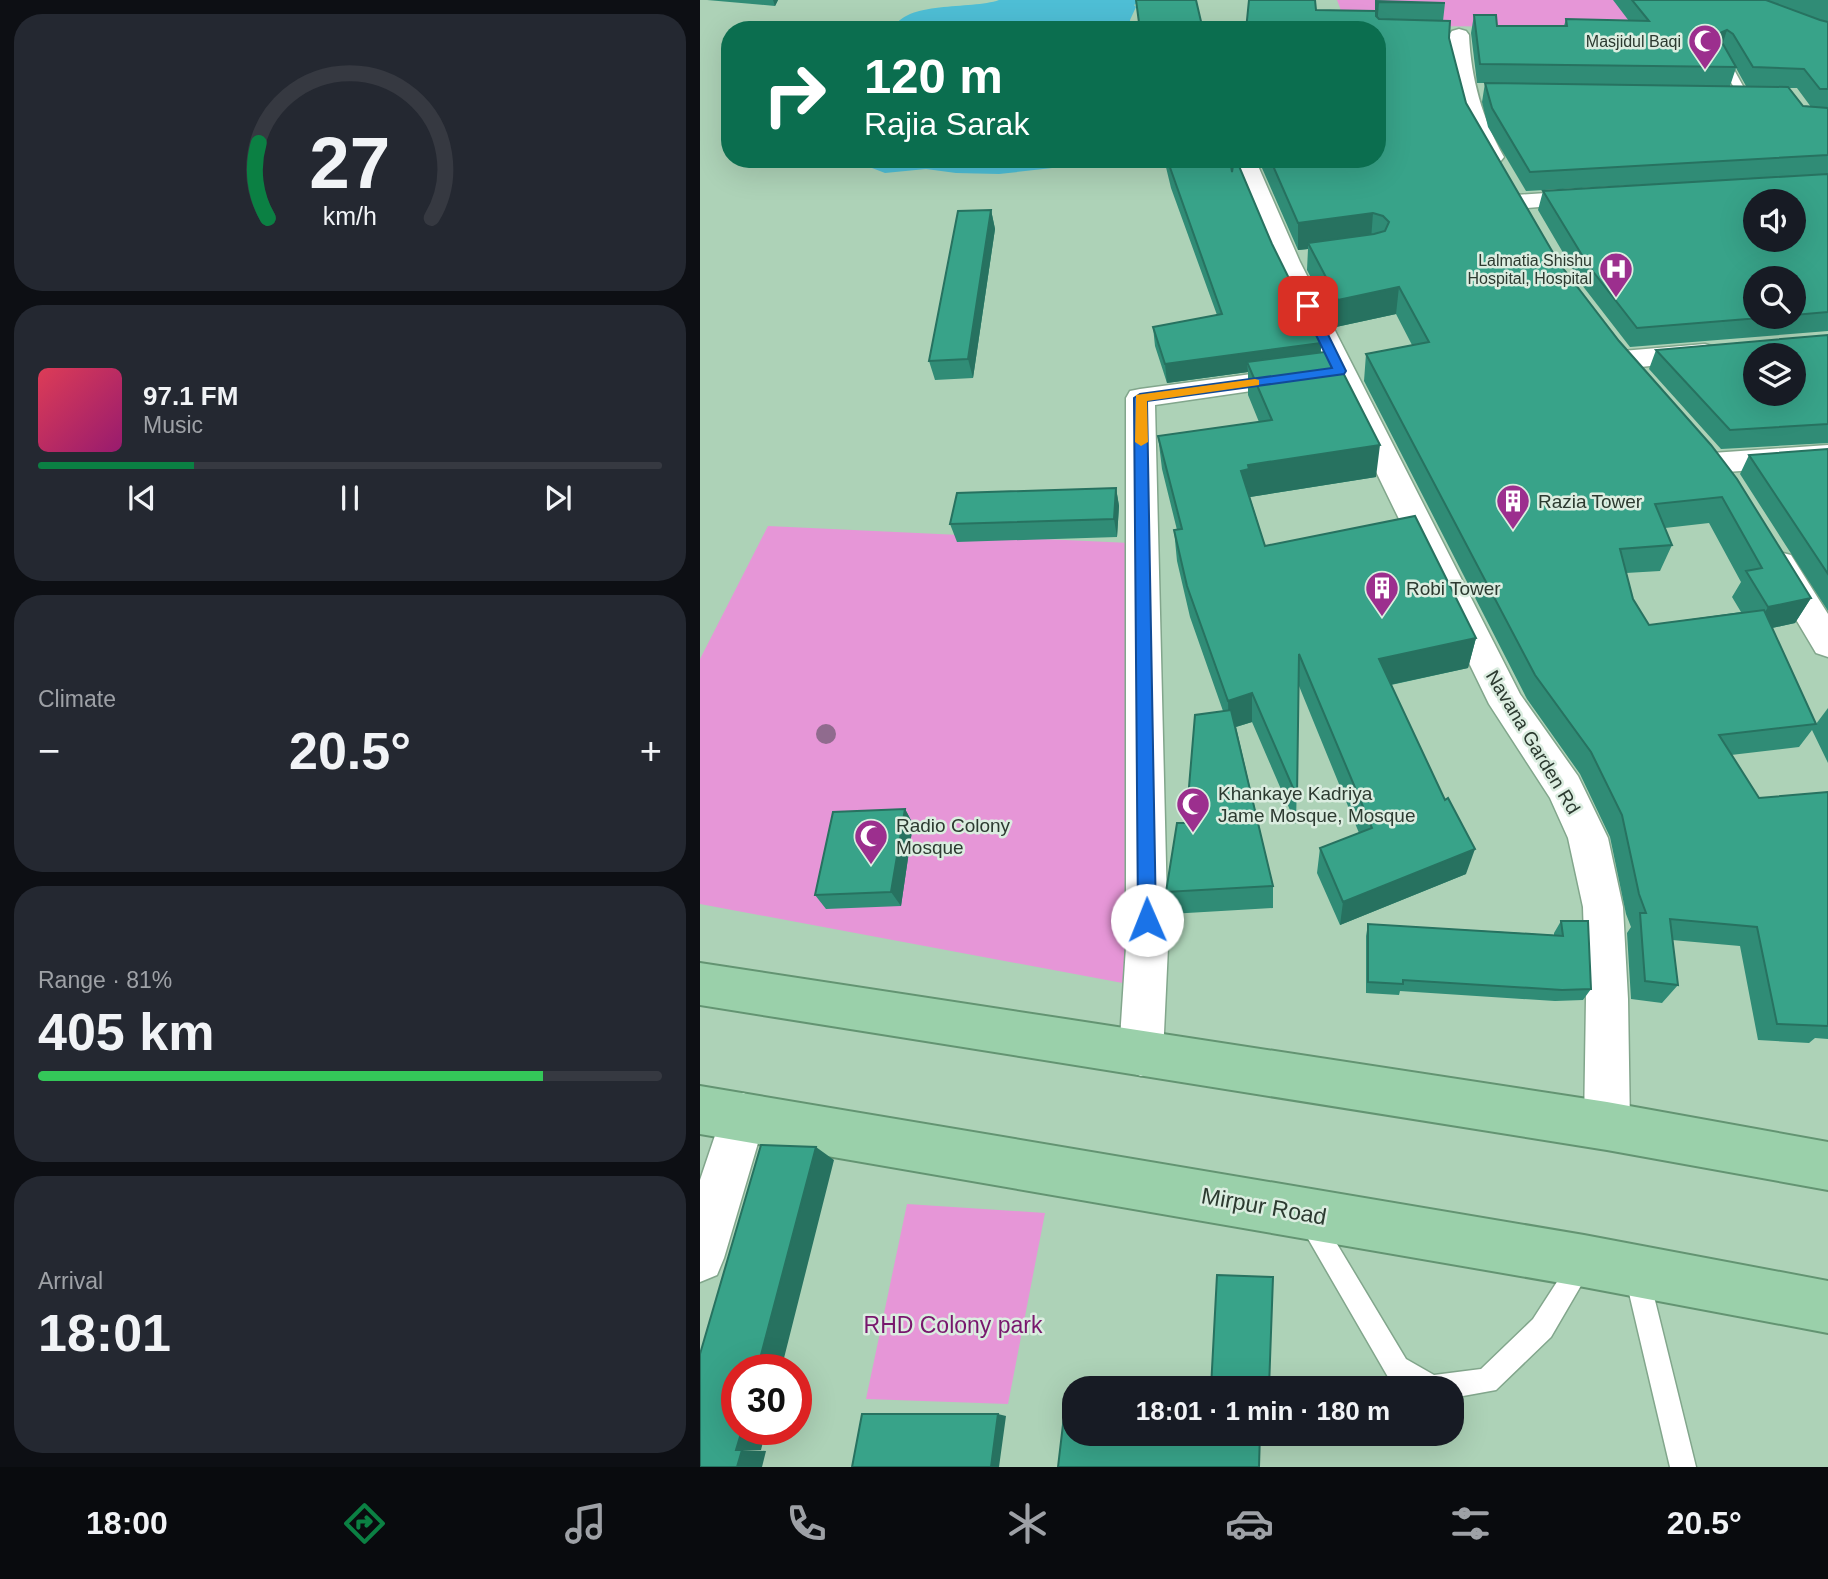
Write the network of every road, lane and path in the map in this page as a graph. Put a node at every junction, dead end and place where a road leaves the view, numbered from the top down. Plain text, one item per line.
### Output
1 (1455, 37) dead end
2 (1720, 54) edge
3 (1465, 92) junction
4 (1493, 92) edge
5 (1715, 95) edge
6 (1743, 95) junction
7 (1765, 96) edge
8 (1248, 168) edge
9 (1611, 196) edge
10 (1733, 350) edge
11 (1623, 360) edge
12 (1340, 371) junction
13 (1828, 455) edge
14 (1712, 464) edge
15 (1765, 542) edge
16 (1828, 643) edge
17 (700, 984) edge
18 (1141, 1054) junction
19 (722, 1113) edge
20 (1607, 1126) junction
21 (1828, 1166) edge
22 (1306, 1213) junction
23 (700, 1258) edge
24 (1584, 1261) junction
25 (1636, 1270) junction
26 (1828, 1307) edge
27 (1683, 1467) edge

1 - 3 street
2 - 6 lane
3 - 4 street
3 - 9 street
5 - 6 street
6 - 7 street
8 - 12 street, Navana Garden Rd
10 - 11 street
12 - 18 street
12 - 20 street, Navana Garden Rd
13 - 14 street
15 - 16 street
17 - 18 highway
18 - 20 highway
19 - 22 highway, Mirpur Road
19 - 23 street
20 - 21 highway
22 - 24 highway, Mirpur Road
22 - 24 lane
24 - 25 highway, Mirpur Road
25 - 26 highway, Mirpur Road
25 - 27 lane

